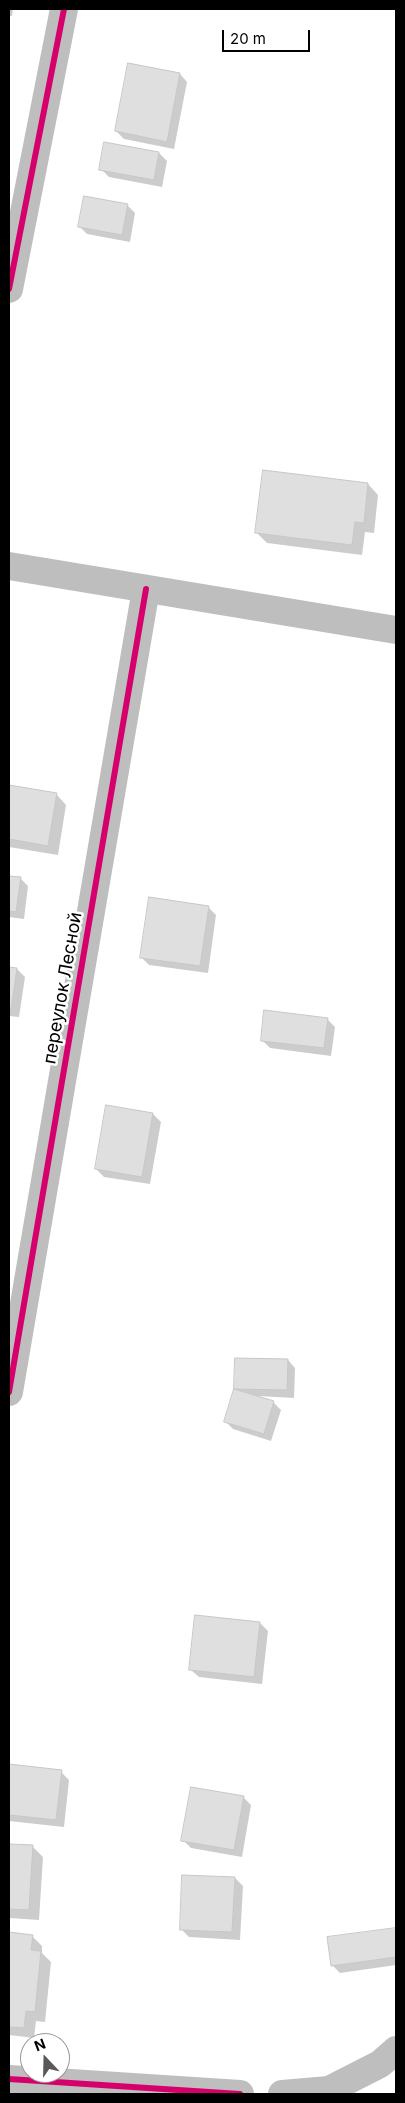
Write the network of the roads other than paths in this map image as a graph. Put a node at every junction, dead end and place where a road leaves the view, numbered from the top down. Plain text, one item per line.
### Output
1 (64, 9) edge
2 (9, 289) edge
3 (9, 566) edge
4 (146, 589) junction
5 (396, 630) edge
6 (9, 1392) edge
7 (396, 2050) edge
8 (9, 2079) edge
9 (348, 2089) edge
10 (240, 2094) edge
11 (282, 2094) edge

1 - 2 street
3 - 4 street
4 - 5 street
4 - 6 street, переулок Лесной
7 - 9 street
8 - 10 street
9 - 11 street

